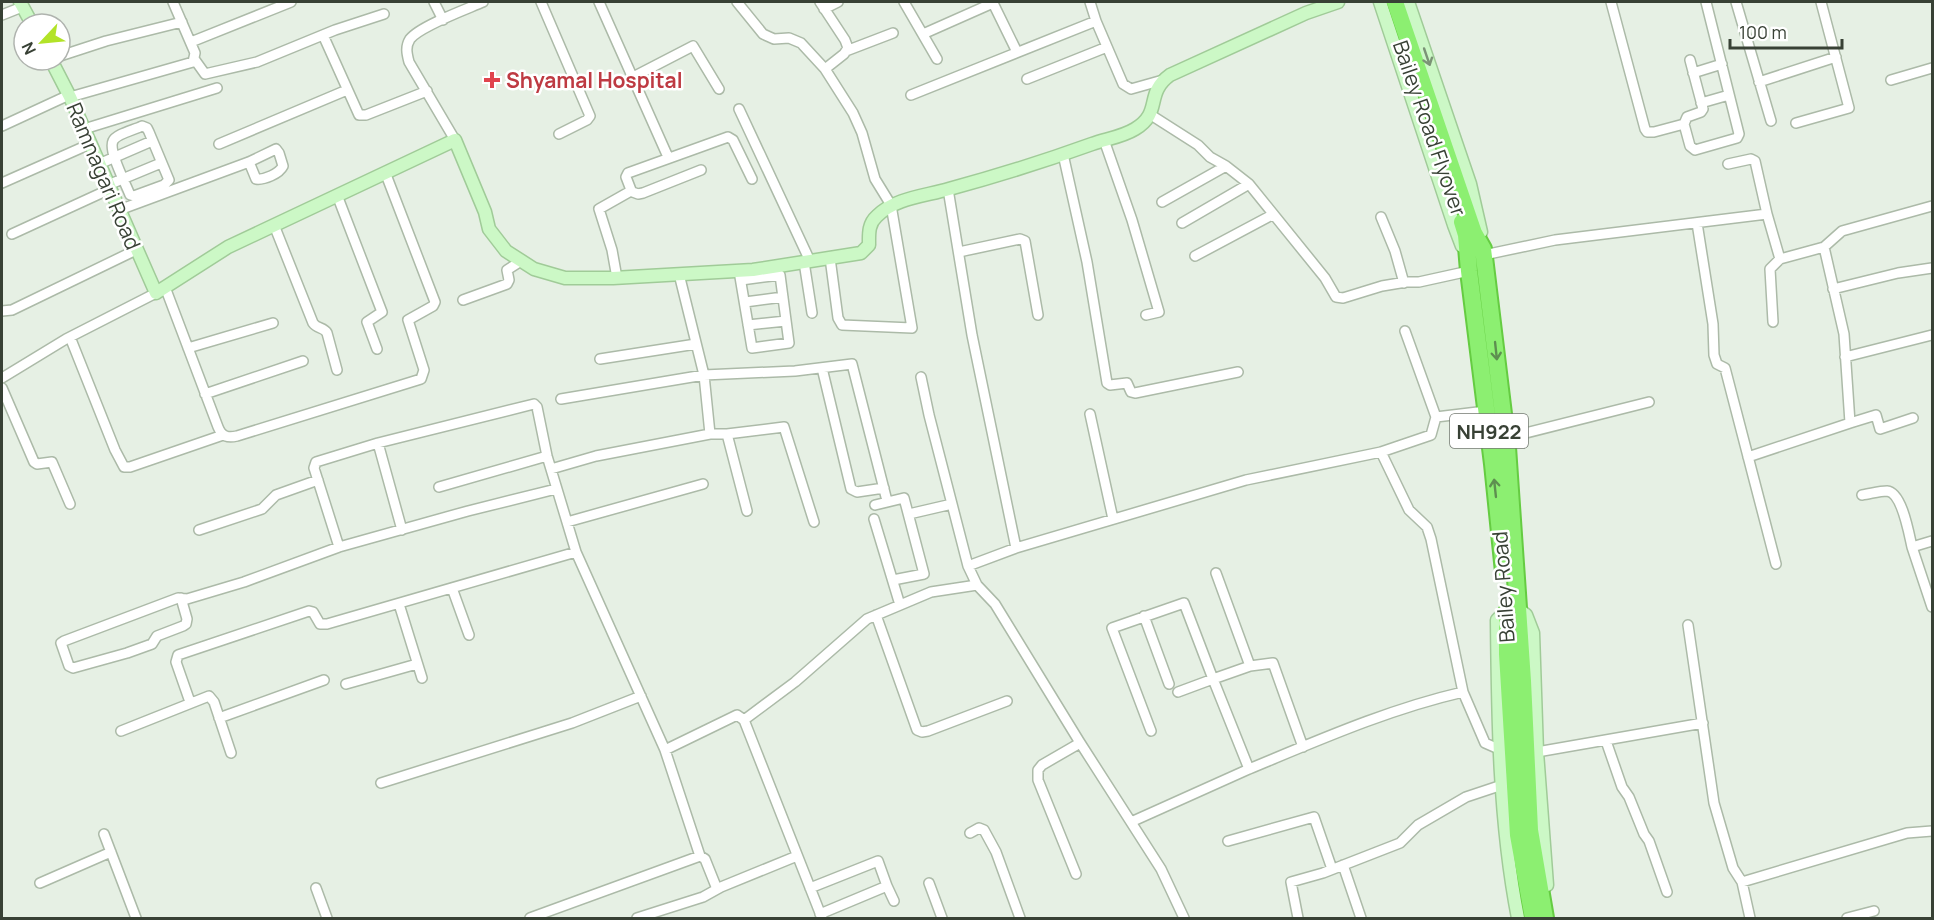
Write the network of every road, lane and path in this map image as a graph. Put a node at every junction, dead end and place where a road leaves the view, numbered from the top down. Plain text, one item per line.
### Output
1 (173, 2) edge
2 (291, 2) edge
3 (434, 2) edge
4 (483, 2) edge
5 (540, 2) edge
6 (599, 2) edge
7 (737, 2) edge
8 (838, 2) edge
9 (904, 2) edge
10 (993, 2) edge
11 (1090, 2) edge
12 (1338, 2) edge
13 (1380, 2) edge
14 (1387, 2) edge
15 (1395, 2) edge
16 (1408, 2) edge
17 (1611, 2) edge
18 (1706, 2) edge
19 (1736, 2) edge
20 (1821, 2) edge
21 (21, 4) edge
22 (822, 5) edge
23 (384, 14) dead end
24 (2, 15) edge
25 (443, 20) junction
26 (1096, 21) junction
27 (182, 22) junction
28 (893, 33) dead end
29 (923, 34) junction
30 (323, 35) junction
31 (191, 42) junction
32 (1107, 46) junction
33 (846, 51) junction
34 (72, 52) edge
35 (1017, 52) junction
36 (1836, 57) junction
37 (937, 59) dead end
38 (195, 60) junction
39 (1690, 60) dead end
40 (1412, 63) junction
41 (1722, 64) junction
42 (1932, 68) edge
43 (825, 69) junction
44 (57, 72) edge
45 (1693, 73) junction
46 (633, 77) junction
47 (1027, 79) dead end
48 (1163, 80) junction
49 (1891, 80) dead end
50 (1759, 82) junction
51 (217, 88) dead end
52 (719, 89) dead end
53 (347, 90) junction
54 (427, 91) junction
55 (910, 95) dead end
56 (1729, 95) junction
57 (70, 96) junction
58 (1701, 103) junction
59 (739, 109) dead end
60 (1151, 115) junction
61 (1771, 121) dead end
62 (1796, 123) dead end
63 (1684, 124) junction
64 (2, 126) edge
65 (84, 129) junction
66 (560, 134) dead end
67 (455, 140) junction
68 (1104, 140) junction
69 (153, 141) junction
70 (90, 144) junction
71 (219, 144) dead end
72 (1063, 154) junction
73 (114, 157) junction
74 (668, 157) junction
75 (249, 162) dead end
76 (161, 163) junction
77 (99, 164) junction
78 (1728, 164) dead end
79 (1226, 166) junction
80 (701, 170) dead end
81 (386, 172) junction
82 (123, 178) junction
83 (752, 179) dead end
84 (2, 183) edge
85 (1249, 184) junction
86 (109, 187) junction
87 (948, 189) junction
88 (630, 191) junction
89 (337, 195) junction
90 (1162, 202) dead end
91 (891, 205) junction
92 (1932, 206) edge
93 (120, 210) junction
94 (1767, 214) junction
95 (1272, 215) junction
96 (1381, 217) dead end
97 (1182, 223) dead end
98 (1697, 223) junction
99 (274, 225) junction
100 (12, 234) dead end
101 (1824, 247) junction
102 (136, 250) junction
103 (958, 252) junction
104 (1195, 256) dead end
105 (1476, 257) junction
106 (830, 258) junction
107 (1780, 259) junction
108 (521, 261) junction
109 (807, 261) junction
110 (1932, 268) edge
111 (679, 274) junction
112 (740, 275) junction
113 (617, 278) junction
114 (1404, 282) junction
115 (1833, 289) junction
116 (160, 290) junction
117 (783, 297) junction
118 (463, 300) dead end
119 (745, 302) junction
120 (2, 311) edge
121 (812, 313) dead end
122 (1038, 315) dead end
123 (1146, 315) dead end
124 (786, 321) junction
125 (1773, 322) dead end
126 (273, 323) dead end
127 (748, 325) junction
128 (1405, 331) dead end
129 (1932, 335) edge
130 (70, 337) junction
131 (696, 344) junction
132 (188, 348) junction
133 (377, 349) dead end
134 (1845, 357) junction
135 (600, 358) dead end
136 (303, 361) dead end
137 (822, 368) junction
138 (338, 370) dead end
139 (1238, 372) dead end
140 (704, 375) junction
141 (921, 377) dead end
142 (2, 378) edge
143 (2, 388) edge
144 (205, 394) junction
145 (561, 399) dead end
146 (1648, 402) dead end
147 (1486, 411) junction
148 (1090, 414) dead end
149 (1436, 417) junction
150 (1913, 417) dead end
151 (1850, 423) junction
152 (710, 434) junction
153 (727, 434) junction
154 (223, 435) junction
155 (1506, 438) junction
156 (378, 443) junction
157 (1381, 452) junction
158 (547, 456) junction
159 (1748, 457) junction
160 (551, 469) junction
161 (318, 480) junction
162 (703, 484) dead end
163 (439, 487) dead end
164 (556, 489) junction
165 (1862, 495) dead end
166 (70, 504) dead end
167 (952, 504) junction
168 (875, 506) dead end
169 (747, 511) dead end
170 (909, 514) junction
171 (874, 519) dead end
172 (1113, 519) junction
173 (567, 522) junction
174 (814, 522) dead end
175 (199, 530) dead end
176 (402, 530) junction
177 (1932, 541) edge
178 (339, 547) junction
179 (1912, 547) junction
180 (1016, 548) junction
181 (576, 552) junction
182 (1776, 564) dead end
183 (968, 566) junction
184 (1216, 573) dead end
185 (893, 580) junction
186 (977, 585) junction
187 (452, 588) junction
188 (181, 598) junction
189 (399, 604) junction
190 (900, 605) junction
191 (1932, 607) edge
192 (1512, 608) junction
193 (876, 615) junction
194 (1144, 616) junction
195 (1688, 625) dead end
196 (469, 635) dead end
197 (417, 664) junction
198 (1250, 666) junction
199 (422, 678) dead end
200 (1213, 679) junction
201 (324, 680) dead end
202 (346, 684) dead end
203 (1169, 684) dead end
204 (1178, 692) dead end
205 (1463, 692) junction
206 (640, 696) junction
207 (1007, 701) dead end
208 (190, 702) junction
209 (219, 718) junction
210 (744, 720) junction
211 (1703, 723) junction
212 (121, 731) dead end
213 (1151, 731) dead end
214 (1606, 741) junction
215 (1080, 743) junction
216 (1303, 747) junction
217 (665, 750) junction
218 (1501, 750) junction
219 (1537, 752) junction
220 (231, 753) dead end
221 (1249, 769) junction
222 (381, 783) dead end
223 (1502, 785) junction
224 (1131, 822) junction
225 (1932, 831) edge
226 (970, 833) dead end
227 (104, 834) dead end
228 (1228, 842) dead end
229 (111, 852) junction
230 (700, 856) junction
231 (797, 856) junction
232 (1343, 865) junction
233 (1332, 869) junction
234 (1076, 874) dead end
235 (1742, 882) junction
236 (40, 883) dead end
237 (929, 884) dead end
238 (887, 886) junction
239 (316, 888) dead end
240 (810, 888) junction
241 (717, 889) junction
242 (1667, 891) dead end
243 (894, 901) dead end
244 (1874, 911) dead end
245 (821, 916) edge
246 (136, 918) edge
247 (327, 918) edge
248 (530, 918) edge
249 (637, 918) edge
250 (942, 918) edge
251 (1020, 918) edge
252 (1184, 918) edge
253 (1298, 918) edge
254 (1361, 918) edge
255 (1518, 918) edge
256 (1533, 918) edge
257 (1545, 918) edge
258 (1553, 918) edge
259 (1750, 918) edge
260 (1847, 918) edge

1 - 27 street
2 - 31 street
3 - 25 street
4 - 25 street
5 - 66 street
6 - 46 street
7 - 43 street
8 - 22 street
9 - 29 street
10 - 29 street
10 - 35 street
11 - 26 street
12 - 48 street
13 - 105 street
14 - 40 highway, Bailey Road Flyover / NH922
15 - 40 highway, Bailey Road Flyover / NH922
16 -> 105 street
17 - 63 street
18 - 41 street
19 - 50 street
20 - 36 street
21 - 24 street
22 - 33 street
23 - 30 street
25 - 54 street
26 - 32 street
26 - 35 street
27 - 31 street
27 - 34 street
28 - 33 street
29 - 37 street
30 - 38 street
30 - 53 street
31 - 38 street
32 - 47 street
32 - 48 street
33 - 43 street
35 - 55 street
36 - 50 street
36 - 62 street
38 - 57 street
39 - 45 street
40 - 105 highway, Bailey Road Flyover / NH922
41 - 45 street
41 - 56 street
42 - 49 street
43 - 91 street
44 - 57 street, Ramnagari Road
45 - 58 street
46 - 52 street
46 - 74 street
48 - 60 street
50 - 61 street
51 - 65 street
53 - 54 street
53 - 71 street
54 - 67 street
56 - 58 street
56 - 63 street
57 - 64 street
57 - 65 street, Ramnagari Road
58 - 63 street
59 - 109 street
60 - 68 street
60 - 79 street
65 - 70 street, Ramnagari Road
67 - 81 street
67 - 108 street
68 - 72 street
68 - 123 street
69 - 73 street
69 - 73 street
69 - 76 street
70 - 77 street, Ramnagari Road
70 - 84 street
72 - 87 street
72 - 139 street
73 - 77 street
73 - 82 street
74 - 83 street
74 - 88 street
75 - 93 street
76 - 82 street
76 - 82 street
77 - 86 street, Ramnagari Road
78 - 94 street
79 - 85 street
79 - 90 street
80 - 88 street
81 - 89 street
81 - 154 street
82 - 86 street
85 - 95 street
85 - 97 street
86 - 93 street, Ramnagari Road
86 - 100 street
87 - 91 street
87 - 103 street
88 - 113 street
89 - 99 street
89 - 133 street
91 - 106 street
91 - 106 street
92 - 101 street
93 - 102 street, Ramnagari Road
94 - 98 street
94 - 107 street
95 - 104 street
95 - 114 street
96 - 114 street
98 - 105 street
98 - 159 street
99 - 116 street
99 - 138 street
101 - 107 street
101 - 115 street
102 - 116 street, Ramnagari Road
102 - 120 street
103 - 122 street
103 - 180 street
105 - 114 street
105 - 147 highway, Bailey Road / NH922
105 -> 155 highway, NH922
106 - 109 street
107 - 125 street
108 - 113 street
108 - 118 street
109 - 112 street
109 - 121 street
110 - 115 street
111 - 112 street
111 - 113 street
111 - 131 street
112 - 117 street
112 - 119 street
115 - 134 street
116 - 130 street
116 - 132 street
117 - 119 street
117 - 124 street
119 - 127 street
124 - 127 street
124 - 127 street
126 - 132 street
128 - 149 street
129 - 134 street
130 - 142 street
130 - 154 street
131 - 135 street
131 - 140 street
132 - 144 street
134 - 151 street
136 - 144 street
137 - 137 street
137 - 140 street
140 - 145 street
140 - 152 street
141 - 167 street
143 - 166 street
144 - 154 street
146 - 155 street
147 - 149 street
192 -> 147 highway, Bailey Road / NH922
148 - 172 street
149 - 157 street
150 - 151 street
151 - 159 street
152 - 153 street
152 - 160 street
153 - 169 street
153 - 174 street
155 - 192 highway, NH922
156 - 158 street
156 - 161 street
156 - 176 street
157 - 172 street
157 - 205 street
158 - 160 street
158 - 163 street
159 - 182 street
160 - 164 street
161 - 175 street
161 - 178 street
162 - 173 street
164 - 173 street
164 - 176 street
165 - 179 street
167 - 170 street
167 - 183 street
168 - 170 street
170 - 185 street
171 - 185 street
172 - 180 street
173 - 181 street
176 - 178 street
177 - 179 street
178 - 188 street
179 - 191 street
180 - 183 street
181 - 187 street
181 - 206 street
183 - 186 street
184 - 198 street
185 - 190 street
186 - 190 street
186 - 215 street
187 - 189 street
187 - 196 street
188 - 188 street
189 - 197 street
189 - 208 street
190 - 193 street
192 - 218 street
192 - 219 street
192 - 256 highway, Bailey Road / NH922
192 - 257 highway, NH922
193 - 207 street
193 - 210 street
194 - 200 street
194 - 203 street
194 - 213 street
195 - 211 street
197 - 199 street
197 - 202 street
198 - 200 street
198 - 216 street
200 - 204 street
200 - 221 street
201 - 209 street
205 - 216 street
205 - 218 street
206 - 217 street
206 - 222 street
208 - 209 street
208 - 212 street
209 - 220 street
210 - 217 street
210 - 231 street
211 - 214 street
211 - 235 street
214 - 219 street
214 - 242 street
215 - 224 street
215 - 234 street
216 - 221 street
217 - 230 street
218 - 223 street
219 - 258 street
221 - 224 street
223 - 232 street
223 - 255 street
224 - 252 street
225 - 235 street
226 - 251 street
227 - 229 street
228 - 233 street
229 - 236 street
229 - 246 street
230 - 241 street
230 - 248 street
231 - 240 street
231 - 241 street
232 - 233 street
232 - 254 street
233 - 253 street
235 - 259 street
237 - 250 street
238 - 240 street
238 - 243 street
238 - 245 street
239 - 247 street
240 - 245 street
241 - 249 street
244 - 260 street

